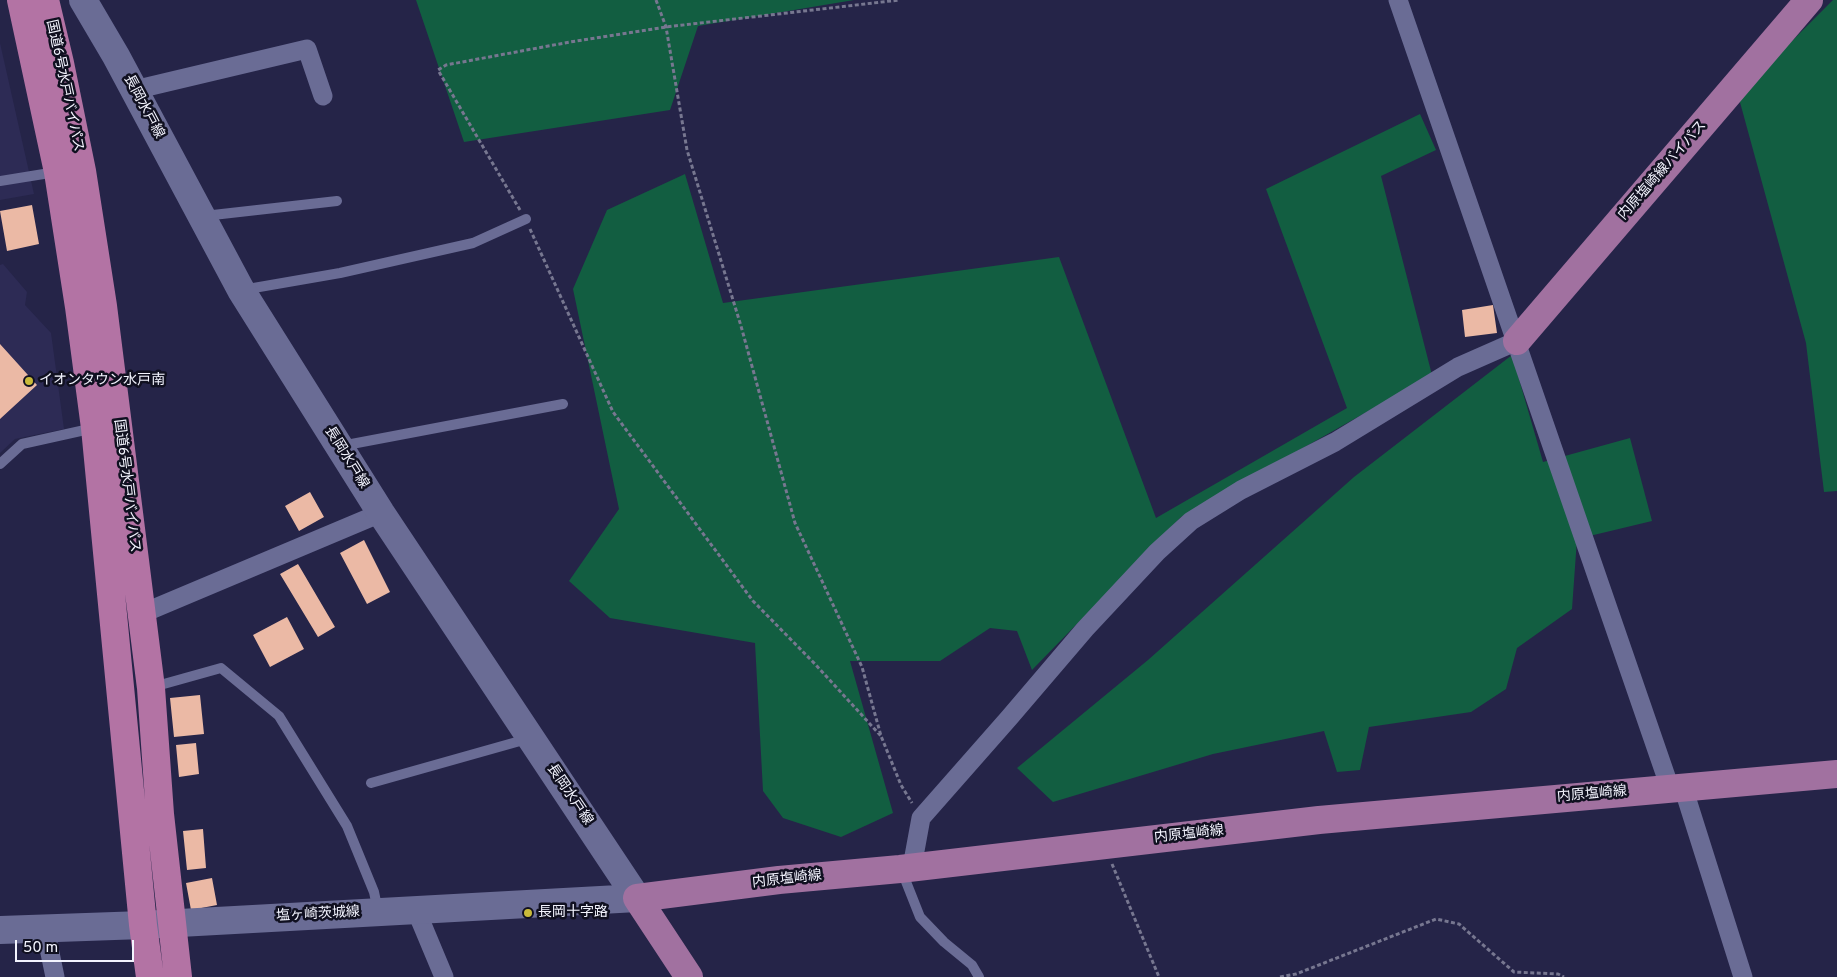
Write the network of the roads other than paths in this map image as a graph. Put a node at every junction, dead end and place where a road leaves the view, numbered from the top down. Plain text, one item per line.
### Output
1 (21, 0) edge
2 (45, 0) edge
3 (83, 0) edge
4 (1398, 0) edge
5 (1810, 0) edge
6 (134, 90) junction
7 (323, 96) dead end
8 (58, 172) junction
9 (0, 181) edge
10 (337, 201) dead end
11 (201, 216) junction
12 (526, 219) road end
13 (241, 290) junction
14 (1517, 341) junction
15 (563, 404) dead end
16 (94, 428) junction
17 (338, 446) junction
18 (0, 464) edge
19 (381, 513) junction
20 (141, 614) junction
21 (150, 688) junction
22 (532, 740) junction
23 (1837, 774) edge
24 (371, 783) dead end
25 (1677, 787) junction
26 (906, 868) junction
27 (637, 898) junction
28 (416, 910) junction
29 (378, 912) junction
30 (172, 923) junction
31 (143, 925) junction
32 (45, 929) junction
33 (0, 930) edge
34 (55, 977) edge
35 (150, 977) edge
36 (178, 977) edge
37 (444, 977) edge
38 (689, 977) edge
39 (979, 977) edge
40 (1743, 977) edge

1 - 8 highway, 国道6号水戸バイパス
2 - 20 highway, 国道6号水戸バイパス
3 - 6 main road, 長岡水戸線
4 - 14 street
5 - 14 main road, 内原塩崎線バイパス
6 - 7 street
6 - 11 main road, 長岡水戸線
8 - 9 lane
8 - 16 highway, 国道6号水戸バイパス
10 - 11 lane
11 - 13 main road, 長岡水戸線
12 - 13 lane
13 - 17 main road, 長岡水戸線
14 - 25 street
14 - 26 street
15 - 17 lane
16 - 18 lane
16 - 31 highway, 国道6号水戸バイパス
17 - 19 main road, 長岡水戸線
19 - 20 street
19 - 22 main road, 長岡水戸線
20 - 21 highway, 国道6号水戸バイパス
21 - 29 lane
21 - 30 highway, 国道6号水戸バイパス
22 - 24 lane
22 - 27 main road, 長岡水戸線
23 - 25 main road, 内原塩崎線
25 - 26 main road, 内原塩崎線
25 - 40 street
26 - 27 main road, 内原塩崎線
26 - 39 lane
27 - 28 main road, 塩ヶ崎茨城線
27 - 38 main road
28 - 29 main road, 塩ヶ崎茨城線
28 - 37 street
29 - 30 main road, 塩ヶ崎茨城線
30 - 31 main road, 塩ヶ崎茨城線
30 - 36 highway, 国道6号水戸バイパス
31 - 32 main road, 塩ヶ崎茨城線
31 - 35 highway, 国道6号水戸バイパス
32 - 33 main road, 塩ヶ崎茨城線
32 - 34 street

